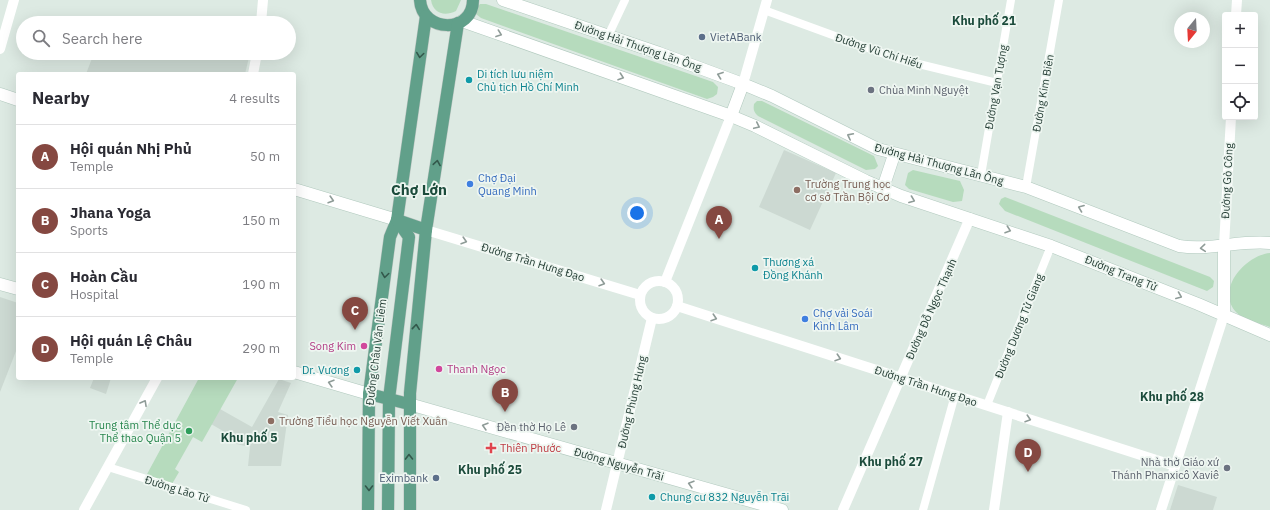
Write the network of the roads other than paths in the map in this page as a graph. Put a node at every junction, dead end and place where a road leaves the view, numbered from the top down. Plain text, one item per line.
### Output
1 (14, 0) edge
2 (263, 0) edge
3 (420, 0) edge
4 (473, 0) edge
5 (503, 0) edge
6 (625, 0) edge
7 (767, 0) edge
8 (1012, 0) edge
9 (1059, 0) edge
10 (1237, 0) edge
11 (764, 10) junction
12 (1236, 12) edge
13 (262, 16) edge
14 (426, 16) junction
15 (460, 22) junction
16 (608, 36) junction
17 (0, 49) edge
18 (256, 60) edge
19 (253, 72) edge
20 (997, 83) junction
21 (743, 84) junction
22 (0, 94) edge
23 (16, 99) edge
24 (731, 116) junction
25 (1231, 120) edge
26 (894, 155) junction
27 (981, 175) junction
28 (1026, 187) junction
29 (883, 188) junction
30 (296, 190) edge
31 (970, 218) junction
32 (397, 220) junction
33 (426, 230) junction
34 (409, 237) junction
35 (1270, 243) edge
36 (1051, 246) junction
37 (1224, 246) junction
38 (665, 282) junction
39 (0, 284) edge
40 (16, 288) edge
41 (640, 295) junction
42 (677, 306) junction
43 (1224, 315) junction
44 (652, 318) junction
45 (1270, 335) edge
46 (296, 373) edge
47 (901, 378) junction
48 (156, 380) edge
49 (369, 394) junction
50 (954, 395) junction
51 (388, 399) junction
52 (409, 404) junction
53 (987, 405) junction
54 (1008, 412) junction
55 (617, 463) junction
56 (1175, 466) junction
57 (108, 467) junction
58 (84, 510) edge
59 (246, 510) edge
60 (368, 510) edge
61 (388, 510) edge
62 (410, 510) edge
63 (606, 510) edge
64 (782, 510) edge
65 (842, 510) edge
66 (923, 510) edge
67 (994, 510) edge
68 (1161, 510) edge

1 - 17 street
2 - 13 street
3 - 14 main road
4 - 15 main road
5 - 16 main road, Đường Hải Thượng Lãn Ông
6 - 16 street
7 - 11 street
8 - 20 street, Đường Vạn Tượng
9 - 28 street, Đường Kim Biên
10 - 12 street
11 - 20 street, Đường Vũ Chí Hiếu
11 - 21 street
14 - 15 main road
14 -> 32 main road, Đường Châu Văn Liêm
15 -> 24 main road
33 -> 15 main road
21 -> 16 main road, Đường Hải Thượng Lãn Ông
18 - 19 street
20 - 27 street, Đường Vạn Tượng
21 - 24 main road
26 -> 21 main road, Đường Hải Thượng Lãn Ông
22 - 23 main road
24 -> 29 main road
24 - 38 street
25 - 37 street, Đường Gò Công
26 - 27 main road, Đường Hải Thượng Lãn Ông
26 - 29 main road
27 - 28 main road, Đường Hải Thượng Lãn Ông
37 -> 28 main road, Đường Hải Thượng Lãn Ông
29 -> 31 main road
30 -> 32 main road
31 -> 36 main road, Đường Trang Tử
31 - 47 street, Đường Đỗ Ngọc Thạnh
32 - 33 main road
32 - 34 main road
32 -> 49 main road, Đường Châu Văn Liêm
33 - 34 main road
33 -> 41 street, Đường Trần Hưng Đạo
52 -> 33 main road
34 - 51 main road, Đường Châu Văn Liêm
35 - 37 main road, Đường Hải Thượng Lãn Ông
36 -> 43 main road, Đường Trang Tử
36 - 53 street, Đường Dương Tử Giang
37 - 43 main road
38 - 41 street
38 - 42 street
39 - 40 main road
41 - 44 street
42 - 44 street
42 -> 47 street, Đường Trần Hưng Đạo
43 - 45 main road, Đường Trang Tử
43 - 56 street
44 - 55 street, Đường Phùng Hưng
49 -> 46 main road
47 - 50 street, Đường Trần Hưng Đạo
47 - 65 street, Đường Đỗ Ngọc Thạnh
57 -> 48 street
49 - 51 main road
49 -> 60 main road, Đường Châu Văn Liêm
50 - 53 street, Đường Trần Hưng Đạo
50 - 66 street
51 - 52 main road
51 - 61 main road, Đường Châu Văn Liêm
55 -> 52 main road, Đường Nguyễn Trãi
62 -> 52 main road
53 - 54 street, Đường Trần Hưng Đạo
54 -> 56 street, Đường Trần Hưng Đạo
54 - 67 street
55 - 63 street, Đường Phùng Hưng
64 -> 55 main road, Đường Nguyễn Trãi
56 - 68 street
57 - 58 street
57 - 59 street, Đường Lão Tử

